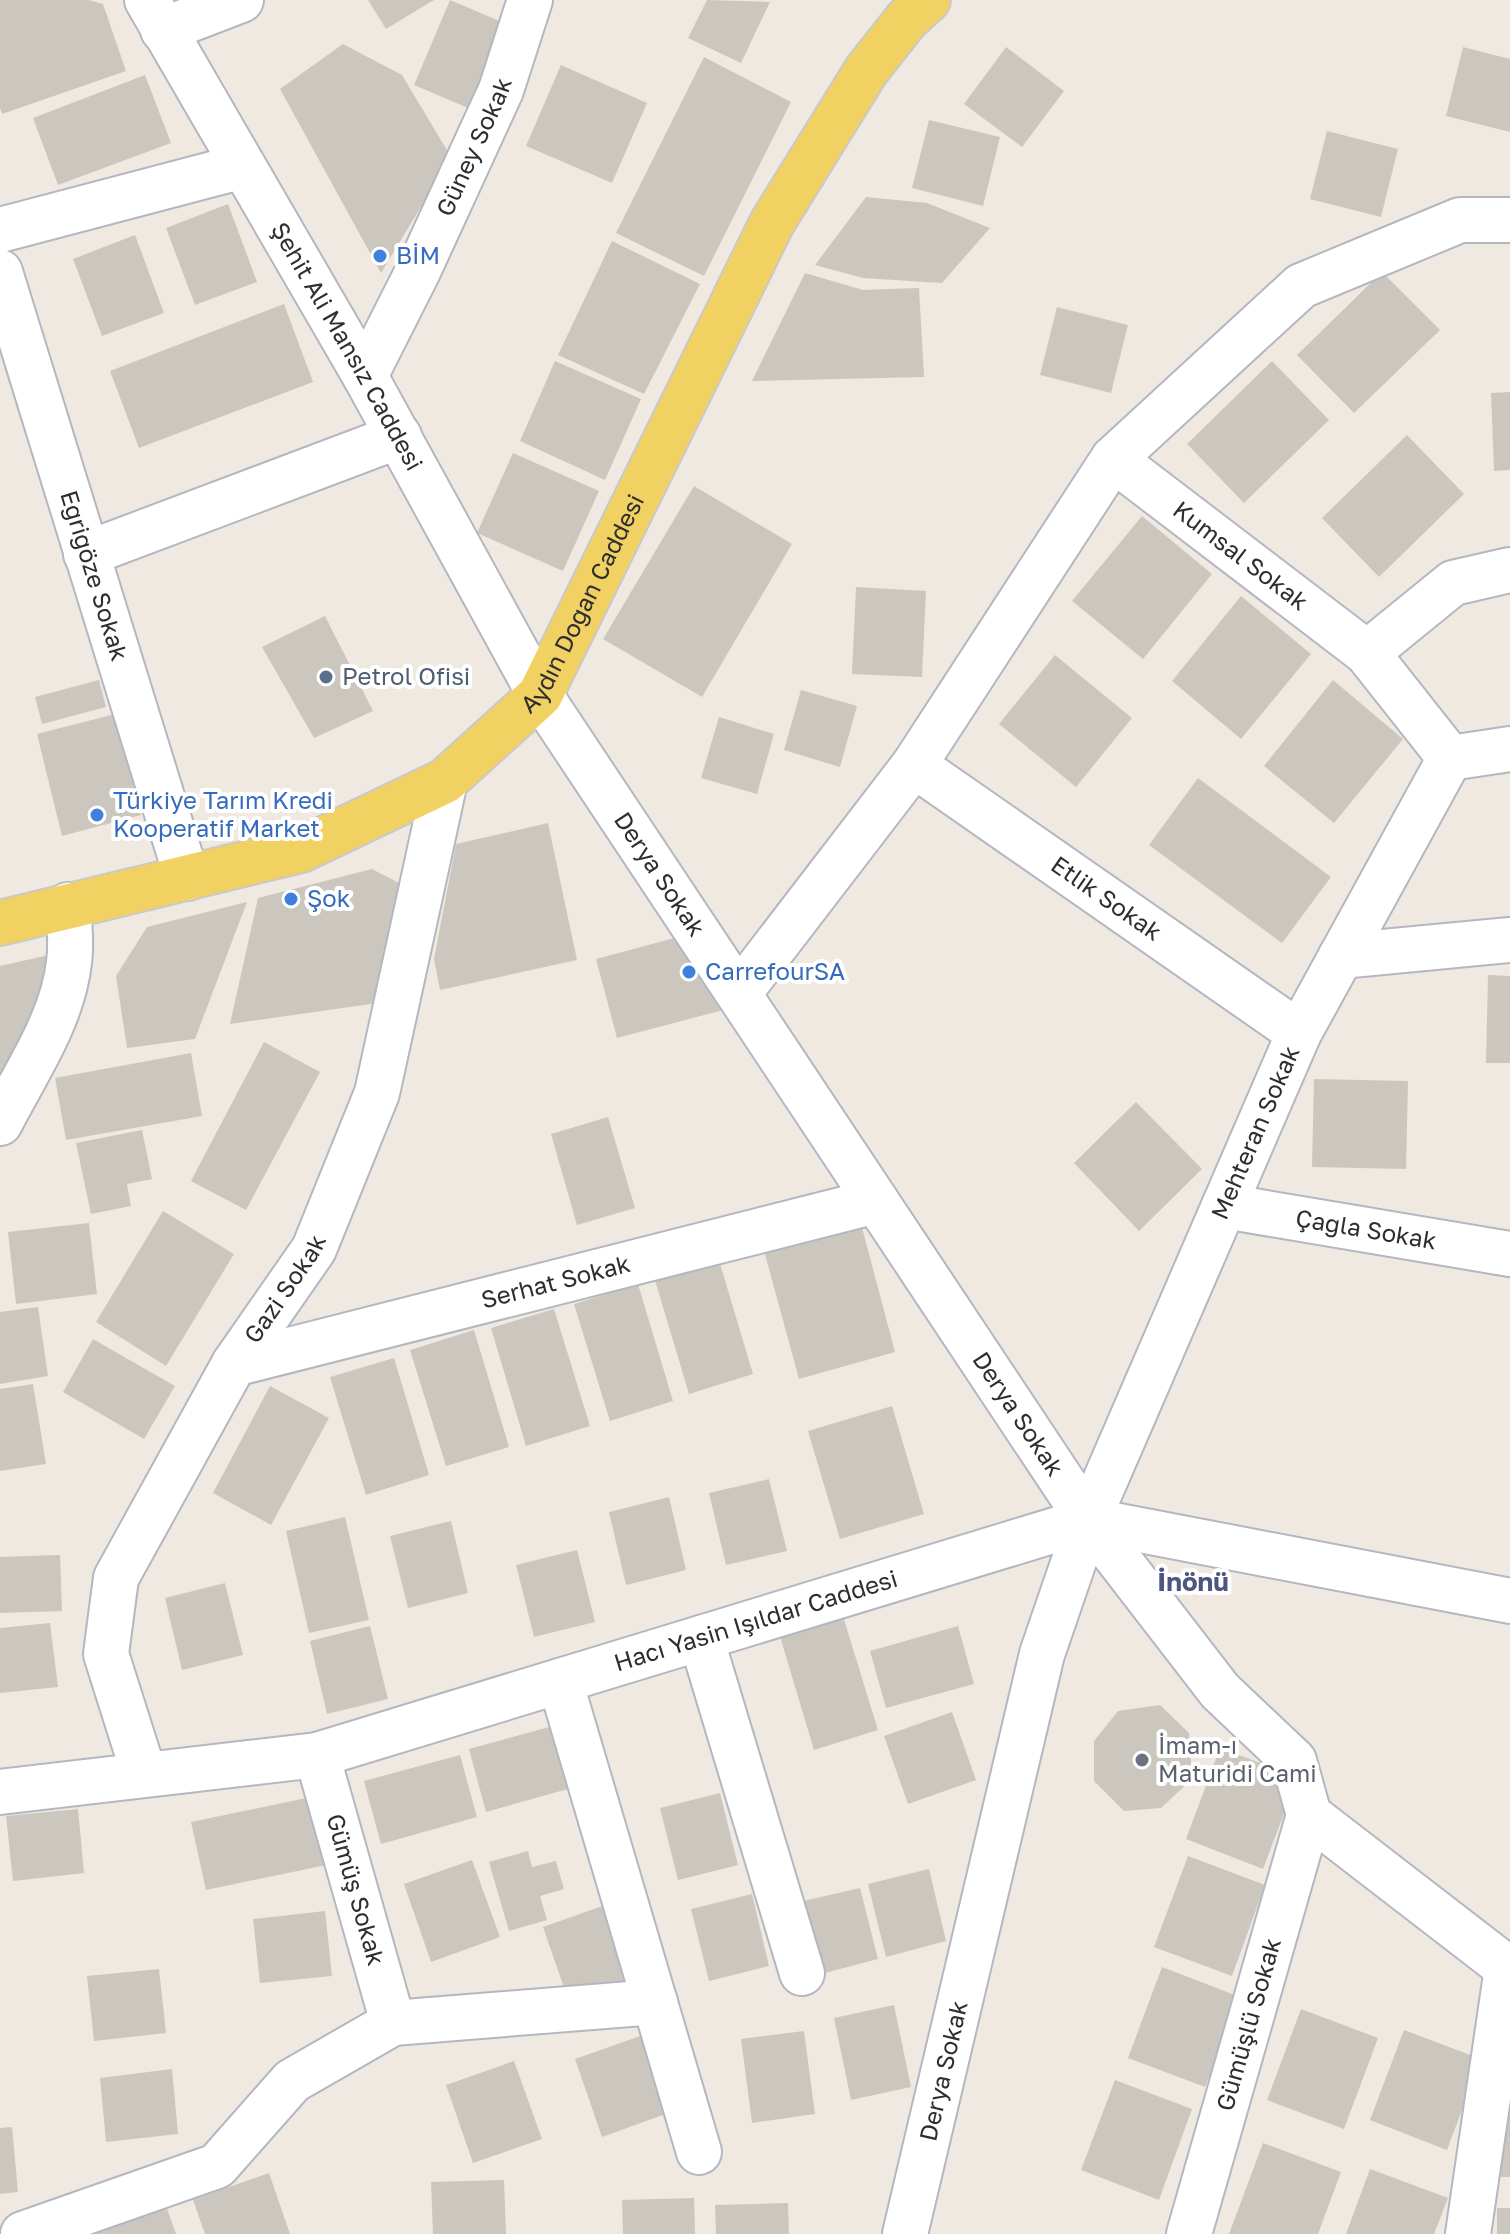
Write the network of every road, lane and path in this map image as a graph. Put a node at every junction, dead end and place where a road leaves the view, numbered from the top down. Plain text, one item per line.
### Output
1 (241, 0) edge
2 (530, 0) edge
3 (911, 6) edge
4 (155, 15) edge
5 (243, 166) junction
6 (1510, 220) edge
7 (0, 230) edge
8 (0, 272) edge
9 (365, 376) junction
10 (399, 436) junction
11 (1113, 459) junction
12 (86, 554) junction
13 (1510, 570) edge
14 (1367, 653) junction
15 (540, 695) junction
16 (1510, 749) edge
17 (1450, 758) junction
18 (914, 765) junction
19 (445, 781) junction
20 (187, 878) junction
21 (68, 905) junction
22 (0, 923) edge
23 (1510, 940) edge
24 (1341, 956) junction
25 (739, 993) junction
26 (1299, 1033) junction
27 (0, 1123) edge
28 (876, 1201) junction
29 (1224, 1206) junction
30 (1510, 1254) edge
31 (234, 1364) junction
32 (1088, 1520) junction
33 (1510, 1601) edge
34 (701, 1638) junction
35 (560, 1681) junction
36 (317, 1755) junction
37 (144, 1774) junction
38 (0, 1792) edge
39 (1309, 1815) junction
40 (1509, 1969) edge
41 (802, 1973) dead end
42 (655, 2002) junction
43 (393, 2023) junction
44 (699, 2152) dead end
45 (23, 2234) edge
46 (905, 2234) edge
47 (1189, 2234) edge
48 (1468, 2234) edge

1 - 4 street
2 - 9 street, Güney Sokak
3 - 15 main road, Aydın Doğan Caddesi
4 - 5 street, Şehit Ali Mansız Caddesi
5 - 7 street
5 - 9 street, Şehit Ali Mansız Caddesi
6 - 11 street
8 - 12 street, Eğrigöze Sokak
9 - 10 street, Şehit Ali Mansız Caddesi
10 - 12 street
10 - 15 street, Şehit Ali Mansız Caddesi
11 - 14 street, Kumsal Sokak
11 - 18 street
12 - 20 street, Eğrigöze Sokak
13 - 14 street
14 - 17 street, Kumsal Sokak
15 - 19 main road, Aydın Doğan Caddesi
15 - 25 street, Derya Sokak
16 - 17 street
17 - 24 street, Mehteran Sokak
18 - 25 street
18 - 26 street, Etlik Sokak
19 - 20 main road, Aydın Doğan Caddesi
19 - 31 street, Gazi Sokak
20 - 21 main road, Aydın Doğan Caddesi
21 - 22 main road, Aydın Doğan Caddesi
21 - 27 street
23 - 24 street
24 - 26 street, Mehteran Sokak
25 - 28 street, Derya Sokak
26 - 29 street, Mehteran Sokak
28 - 31 street, Serhat Sokak
28 - 32 street, Derya Sokak
29 - 30 street, Çağla Sokak
29 - 32 street, Mehteran Sokak
31 - 37 street, Gazi Sokak
32 - 33 street, Hacı Yasin Işıldar Caddesi
32 - 34 street, Hacı Yasin Işıldar Caddesi
32 - 39 street
32 - 46 street, Derya Sokak
34 - 35 street, Hacı Yasin Işıldar Caddesi
34 - 41 street
35 - 36 street, Hacı Yasin Işıldar Caddesi
35 - 42 street
36 - 37 street, Hacı Yasin Işıldar Caddesi
36 - 43 street, Gümüş Sokak
37 - 38 street, Hacı Yasin Işıldar Caddesi
39 - 40 street
39 - 47 street, Gümüşlü Sokak
40 - 48 street
42 - 43 street
42 - 44 street
43 - 45 street

